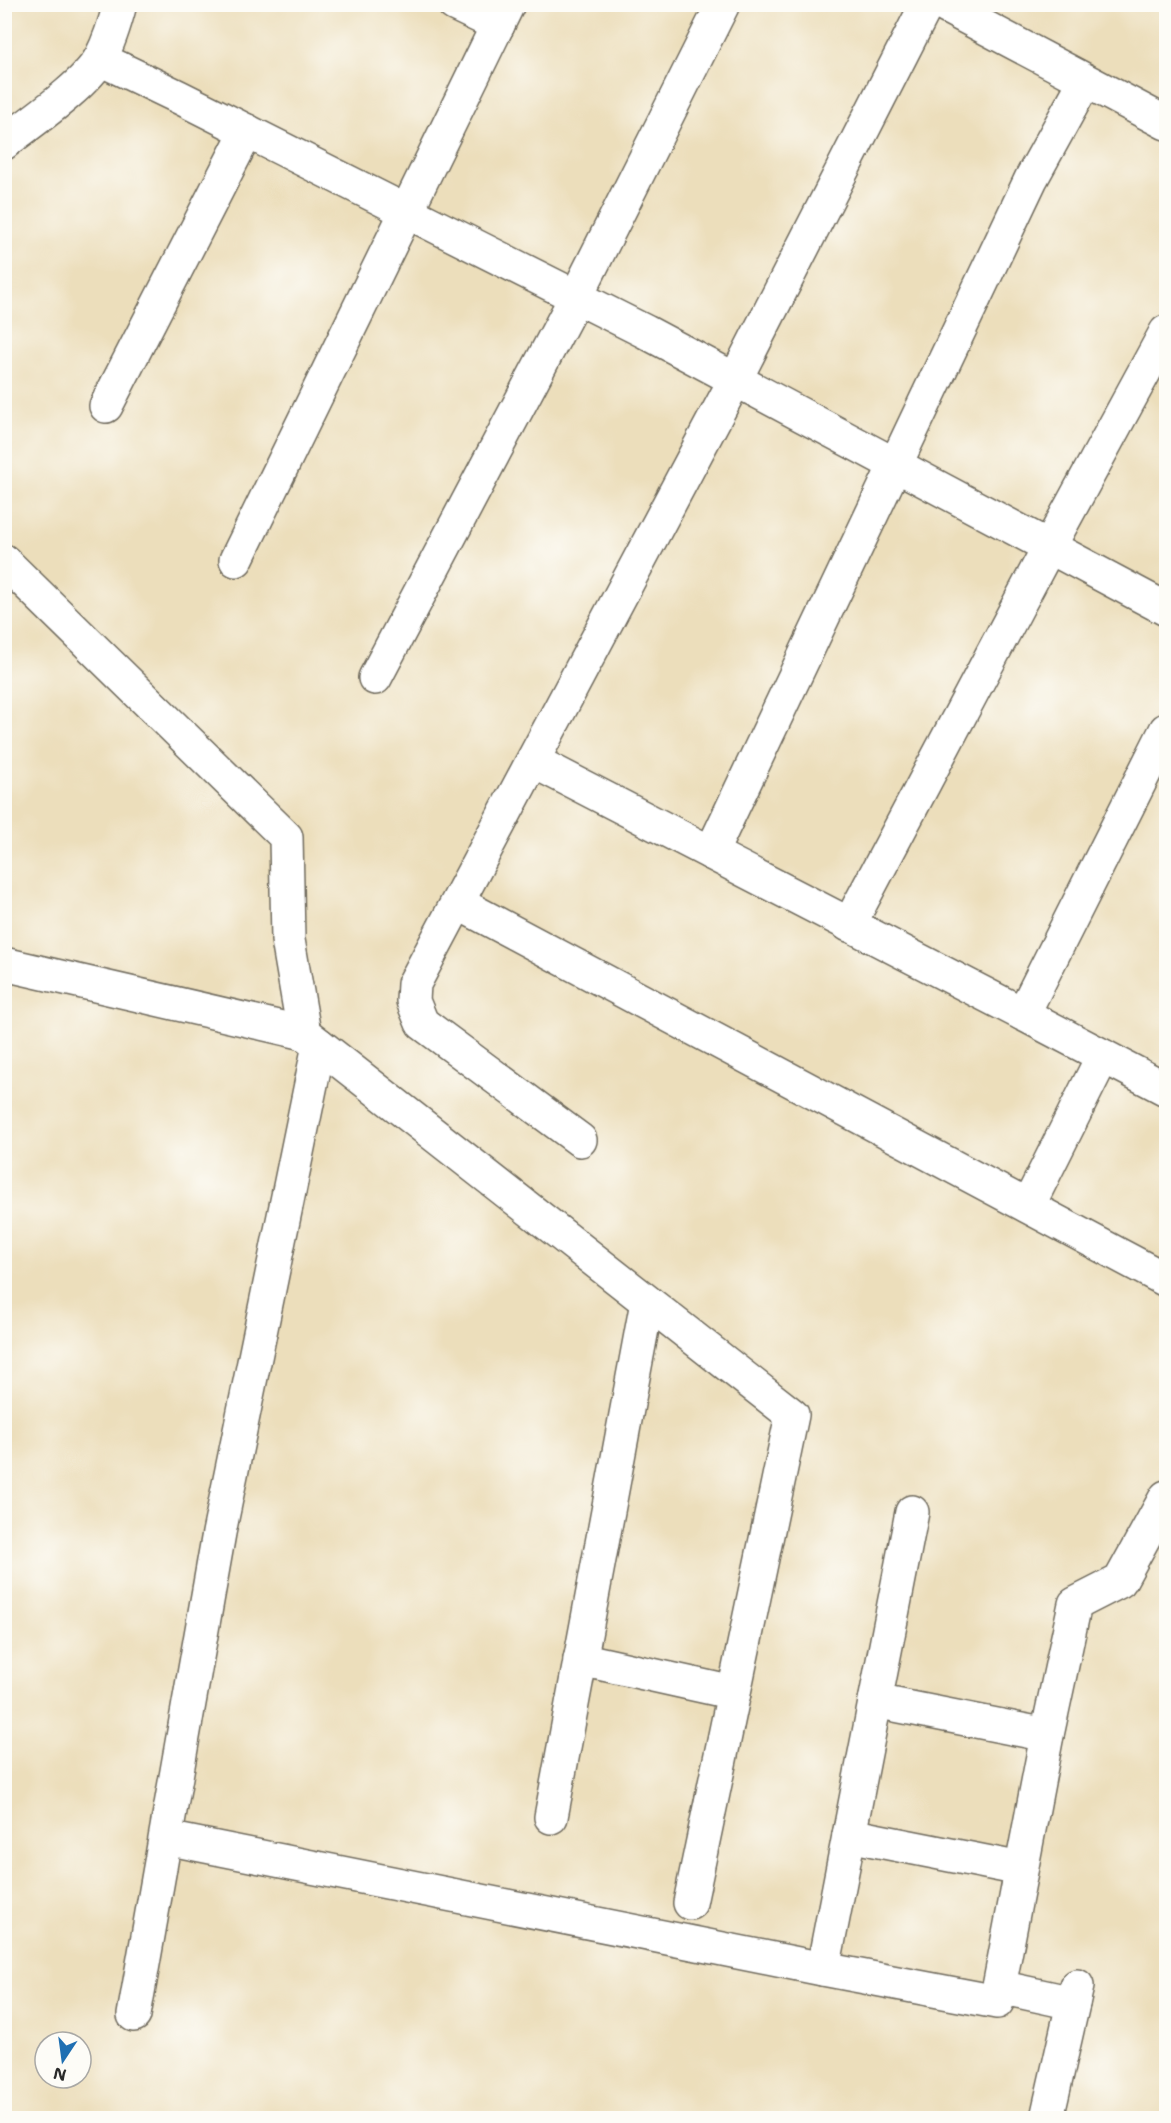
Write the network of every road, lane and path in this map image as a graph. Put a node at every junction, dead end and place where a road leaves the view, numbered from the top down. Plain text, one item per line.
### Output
1 (120, 4) edge
2 (454, 4) edge
3 (723, 4) edge
4 (927, 4) edge
5 (941, 4) edge
6 (503, 15) edge
7 (100, 59) junction
8 (1085, 81) junction
9 (1167, 123) edge
10 (247, 130) junction
11 (4, 143) edge
12 (405, 212) junction
13 (576, 297) junction
14 (1167, 332) edge
15 (735, 380) junction
16 (106, 406) dead end
17 (896, 465) junction
18 (1049, 547) junction
19 (236, 560) dead end
20 (4, 561) edge
21 (1167, 609) edge
22 (375, 678) dead end
23 (1167, 729) edge
24 (533, 761) junction
25 (711, 853) junction
26 (458, 903) junction
27 (849, 924) junction
28 (4, 964) edge
29 (1023, 1014) junction
30 (311, 1039) junction
31 (1103, 1056) junction
32 (1167, 1089) edge
33 (580, 1140) dead end
34 (1028, 1206) junction
35 (1167, 1280) edge
36 (647, 1302) junction
37 (1167, 1497) edge
38 (912, 1512) dead end
39 (580, 1659) junction
40 (734, 1693) junction
41 (875, 1701) junction
42 (1047, 1735) junction
43 (550, 1817) dead end
44 (849, 1834) junction
45 (166, 1838) junction
46 (1021, 1869) junction
47 (690, 1903) dead end
48 (823, 1969) junction
49 (999, 1987) junction
50 (134, 2015) dead end
51 (1047, 2118) edge

1 - 7 street
2 - 6 street
3 - 13 street
4 - 15 street
5 - 8 street
6 - 12 street
7 - 10 street
7 - 11 street
8 - 9 street
8 - 17 street
10 - 12 street
10 - 16 street
12 - 13 street
12 - 19 street
13 - 15 street
13 - 22 street
14 - 18 street
15 - 17 street
15 - 24 street
17 - 18 street
17 - 25 street
18 - 21 street
18 - 27 street
20 - 30 street
23 - 29 street
24 - 25 street
24 - 26 street
25 - 27 street
26 - 33 street
26 - 34 street
27 - 29 street
28 - 30 street
29 - 31 street
30 - 36 street
30 - 45 street
31 - 32 street
31 - 34 street
34 - 35 street
36 - 39 street
36 - 40 street
37 - 42 street
38 - 41 street
39 - 40 street
39 - 43 street
40 - 47 street
41 - 42 street
41 - 44 street
42 - 46 street
44 - 46 street
44 - 48 street
45 - 48 street
45 - 50 street
46 - 49 street
48 - 49 street
49 - 51 street

